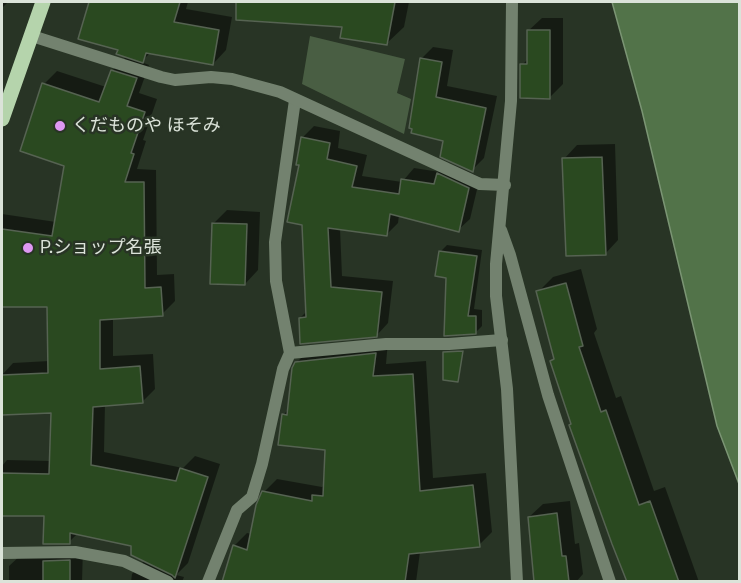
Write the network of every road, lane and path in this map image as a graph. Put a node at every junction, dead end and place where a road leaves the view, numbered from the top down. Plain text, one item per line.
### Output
1 (43, 2) edge
2 (512, 2) edge
3 (32, 36) junction
4 (295, 100) junction
5 (2, 119) edge
6 (505, 184) junction
7 (500, 228) junction
8 (502, 340) junction
9 (290, 353) junction
10 (2, 553) edge
11 (168, 582) edge
12 (207, 582) edge
13 (517, 582) edge
14 (610, 582) edge

1 - 3 main road
2 - 6 street
3 - 4 street
3 - 5 main road
4 - 6 street
4 - 9 street
6 - 7 street
7 - 8 street
7 - 14 street
8 - 9 street
8 - 13 street
9 - 12 street
10 - 11 street

